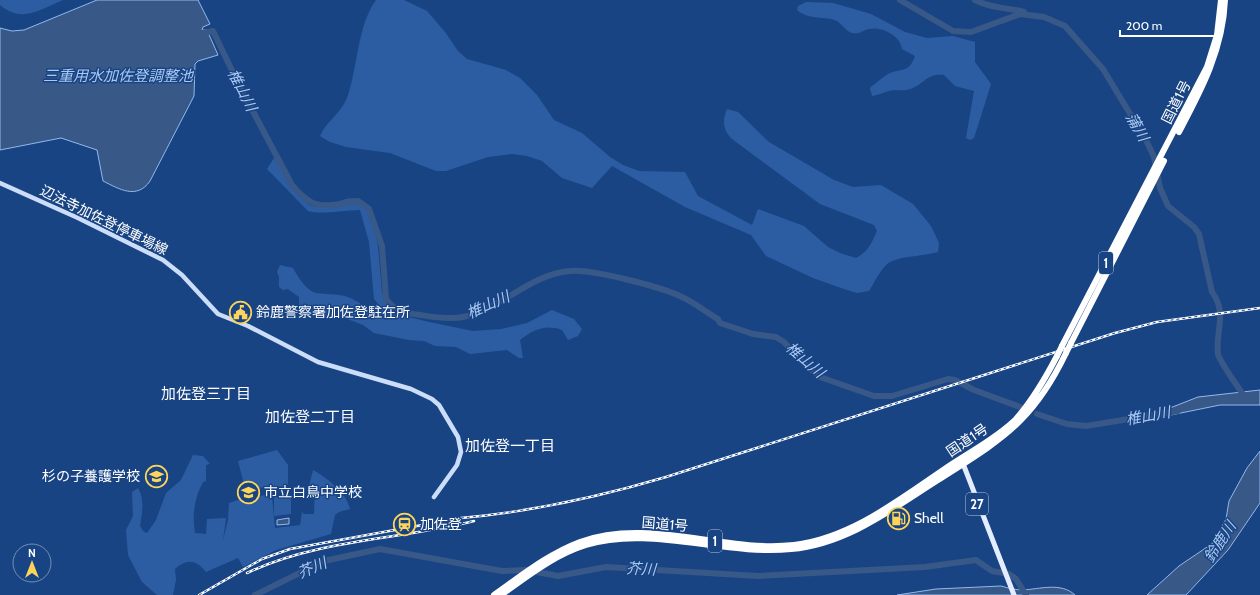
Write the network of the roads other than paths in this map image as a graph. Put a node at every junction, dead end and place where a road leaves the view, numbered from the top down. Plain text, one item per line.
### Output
1 (1221, 0) edge
2 (1225, 0) edge
3 (1160, 165) junction
4 (1151, 181) junction
5 (0, 183) edge
6 (962, 461) junction
7 (434, 497) dead end
8 (679, 540) junction
9 (520, 579) junction
10 (494, 595) edge
11 (501, 595) edge
12 (1014, 595) edge

1 - 3 highway, 国道1号 / 1
2 - 3 highway, 国道1号 / 1
3 - 4 highway, 国道1号 / 1
4 - 6 highway, 国道1号 / 1, bridge
4 - 6 highway, 国道1号 / 1, bridge
5 - 7 main road, 辺法寺加佐登停車場線
6 - 8 highway, 国道1号 / 1
6 - 12 main road, 27
8 - 9 highway, 国道1号 / 1
8 - 9 highway, 国道1号 / 1
9 - 10 highway, 国道1号 / 1
9 - 11 highway, 国道1号 / 1

